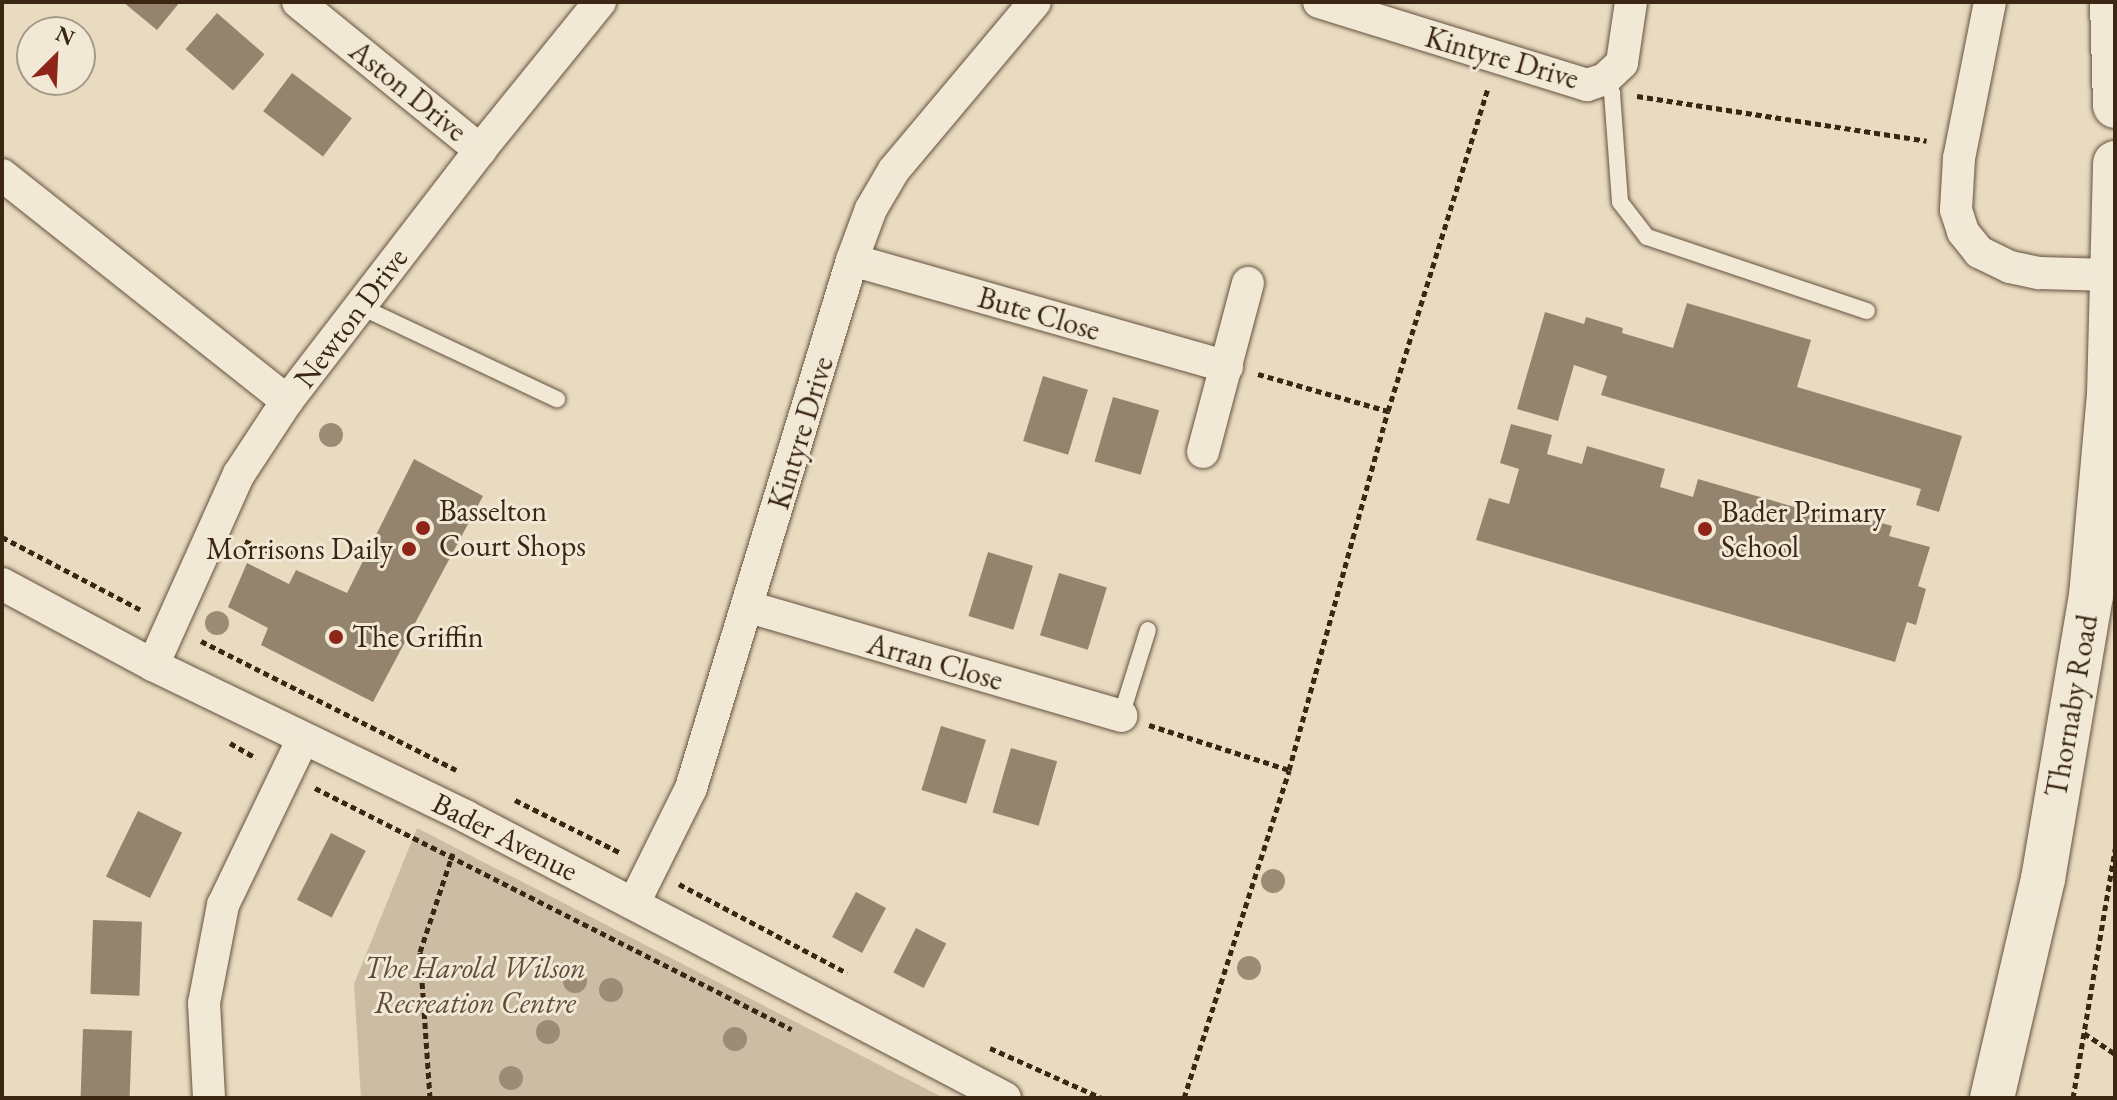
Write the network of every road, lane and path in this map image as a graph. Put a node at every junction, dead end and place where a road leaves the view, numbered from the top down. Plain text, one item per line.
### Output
1 (298, 2) edge
2 (600, 2) edge
3 (1035, 2) edge
4 (1319, 2) edge
5 (1631, 2) edge
6 (1990, 2) edge
7 (2112, 2) edge
8 (1497, 59) junction
9 (1609, 86) junction
10 (2115, 106) edge
11 (1962, 146) junction
12 (480, 150) junction
13 (2115, 163) edge
14 (2, 175) edge
15 (852, 260) junction
16 (2111, 275) junction
17 (1248, 283) dead end
18 (359, 306) junction
19 (1867, 311) dead end
20 (1227, 367) junction
21 (557, 399) dead end
22 (287, 401) junction
23 (1388, 411) junction
24 (1203, 452) dead end
25 (214, 529) junction
26 (307, 548) dead end
27 (2, 584) edge
28 (749, 607) junction
29 (1148, 630) dead end
30 (153, 665) junction
31 (1121, 716) junction
32 (219, 737) dead end
33 (303, 739) junction
34 (1289, 770) junction
35 (286, 774) junction
36 (465, 816) junction
37 (2115, 849) edge
38 (452, 856) junction
39 (634, 903) junction
40 (2084, 1033) junction
41 (802, 1034) dead end
42 (2115, 1054) edge
43 (209, 1098) edge
44 (430, 1098) edge
45 (1005, 1098) edge
46 (1184, 1098) edge
47 (1992, 1098) edge
48 (2073, 1098) edge

1 - 12 street, Aston Drive
2 - 12 street, Newton Drive
3 - 15 street, Kintyre Drive
4 - 8 street, Kintyre Drive
5 - 9 street, Kintyre Drive
6 - 11 street
7 - 10 street
8 - 9 street, Kintyre Drive
8 - 23 path
9 - 11 path
9 - 19 lane
11 - 16 street
12 - 18 street, Newton Drive
13 - 16 street, Thornaby Road
14 - 22 street
15 - 20 street, Bute Close
15 - 28 street, Kintyre Drive
16 - 47 street, Thornaby Road
17 - 20 street
18 - 21 lane
18 - 22 street, Newton Drive
20 - 23 path
20 - 24 street
22 - 25 street, Newton Drive
23 - 34 path
25 - 26 path
25 - 30 street, Newton Drive
27 - 30 street, Bader Avenue
28 - 31 street, Arran Close
28 - 39 street, Kintyre Drive
29 - 31 lane
30 - 33 street, Bader Avenue
31 - 34 path
32 - 35 path
33 - 35 street
33 - 36 street, Bader Avenue
34 - 46 path
35 - 38 path
35 - 43 street
36 - 38 path
36 - 39 street, Bader Avenue
37 - 40 path
38 - 41 path
38 - 44 path
39 - 45 street, Bader Avenue
40 - 42 path
40 - 48 path

